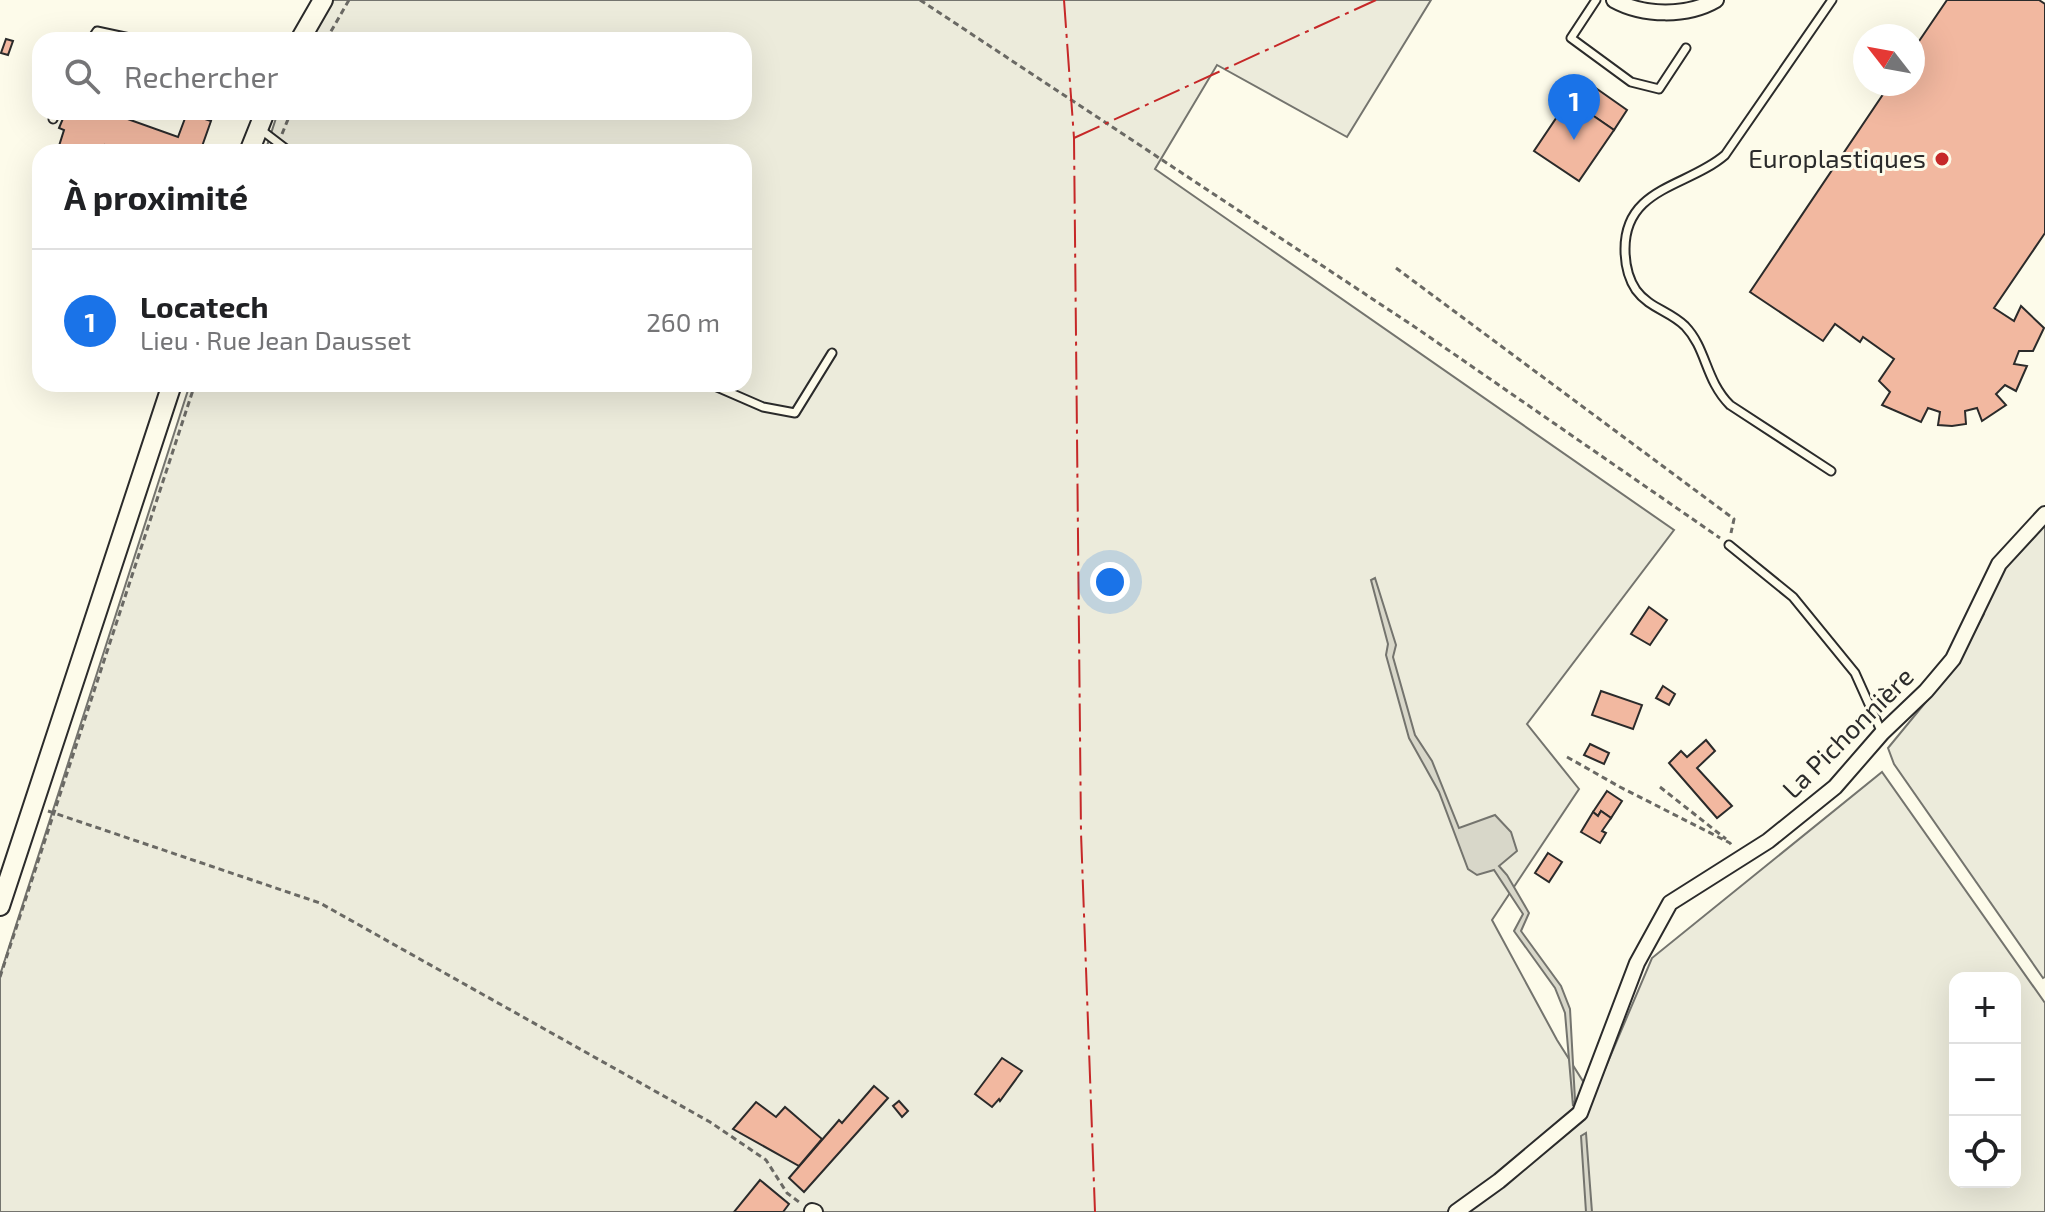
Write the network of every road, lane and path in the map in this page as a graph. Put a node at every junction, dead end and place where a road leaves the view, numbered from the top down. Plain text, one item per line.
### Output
1 (323, 0) edge
2 (349, 0) edge
3 (920, 0) edge
4 (1596, 0) edge
5 (1614, 0) edge
6 (1716, 0) edge
7 (1832, 0) edge
8 (305, 32) edge
9 (331, 32) edge
10 (1686, 48) dead end
11 (262, 120) edge
12 (252, 144) edge
13 (283, 144) edge
14 (1396, 268) dead end
15 (832, 353) dead end
16 (169, 392) edge
17 (192, 392) edge
18 (728, 392) edge
19 (1831, 471) dead end
20 (2045, 514) edge
21 (1729, 545) junction
22 (1882, 733) junction
23 (1567, 757) dead end
24 (1660, 787) dead end
25 (33, 805) junction
26 (54, 814) junction
27 (1730, 843) junction
28 (1738, 859) junction
29 (0, 906) edge
30 (0, 977) edge
31 (813, 1212) edge
32 (1456, 1212) edge

1 - 8 street
2 - 9 path
3 - 21 path
4 - 10 lane
5 - 6 street
7 - 19 lane
11 - 12 street
11 - 13 lane
14 - 21 path
15 - 18 lane
16 - 25 street
17 - 26 path
20 - 22 street, La Pichonnière
21 - 22 lane
22 - 28 street, La Pichonnière
23 - 27 path
24 - 27 path
25 - 26 path
25 - 29 street
26 - 30 path
26 - 31 path
27 - 28 path
28 - 32 street, La Pichonnière

